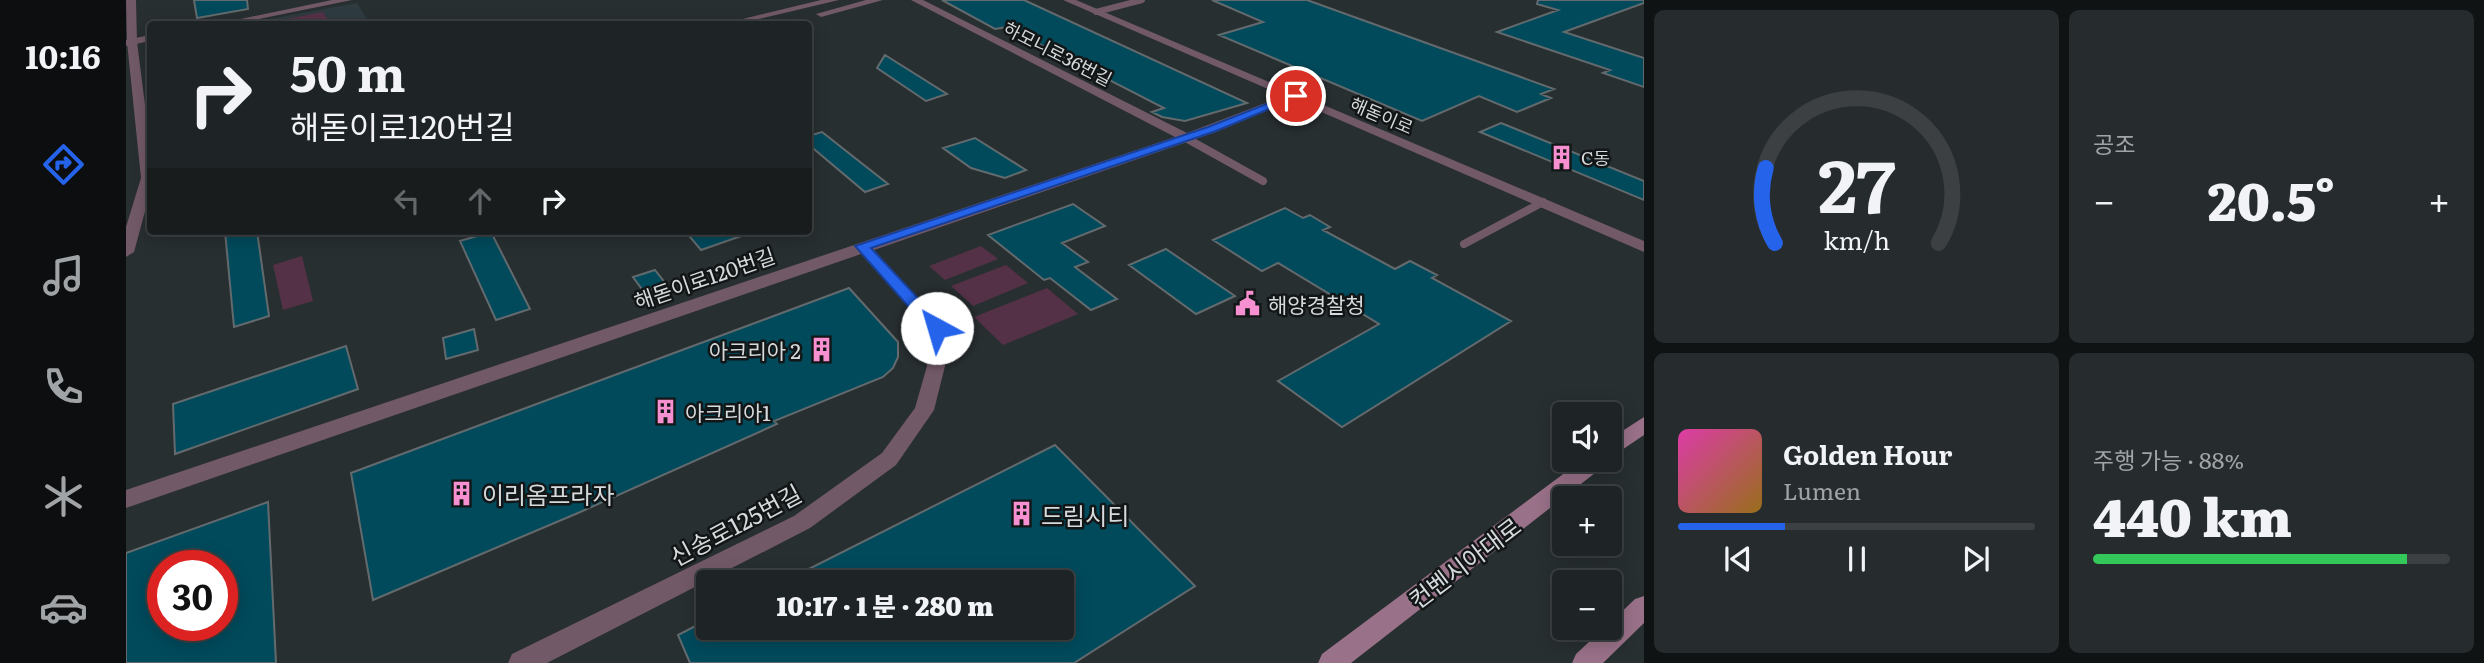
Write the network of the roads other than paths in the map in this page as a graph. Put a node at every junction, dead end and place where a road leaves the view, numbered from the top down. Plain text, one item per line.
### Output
1 (131, 0) edge
2 (346, 0) edge
3 (834, 0) edge
4 (878, 0) edge
5 (916, 0) edge
6 (1068, 0) edge
7 (1142, 0) edge
8 (1096, 12) junction
9 (238, 21) edge
10 (740, 21) edge
11 (790, 21) edge
12 (147, 39) edge
13 (129, 43) edge
14 (1296, 96) junction
15 (1184, 137) junction
16 (147, 152) edge
17 (1263, 181) dead end
18 (147, 184) edge
19 (1543, 202) junction
20 (1464, 244) dead end
21 (862, 246) junction
22 (1644, 247) edge
23 (126, 251) edge
24 (1644, 424) edge
25 (1622, 441) edge
26 (1581, 472) edge
27 (126, 499) edge
28 (1644, 607) edge
29 (521, 663) edge
30 (1331, 663) edge
31 (1585, 663) edge

1 - 13 street
2 - 9 street
3 - 10 street
4 - 11 street
5 - 15 street, 하모니로36번길
6 - 8 street, 해돋이로
7 - 8 lane
8 - 14 street, 해돋이로
12 - 13 street
13 - 16 street
14 - 15 street, 해돋이로120번길
14 - 19 street, 해돋이로
15 - 17 lane
15 - 21 street, 해돋이로120번길
18 - 23 street
19 - 20 lane
19 - 22 street, 해돋이로
21 - 27 street, 해돋이로120번길
21 - 29 street, 신송로125번길
24 - 25 main road
26 - 30 main road, 컨벤시아대로
28 - 31 main road

